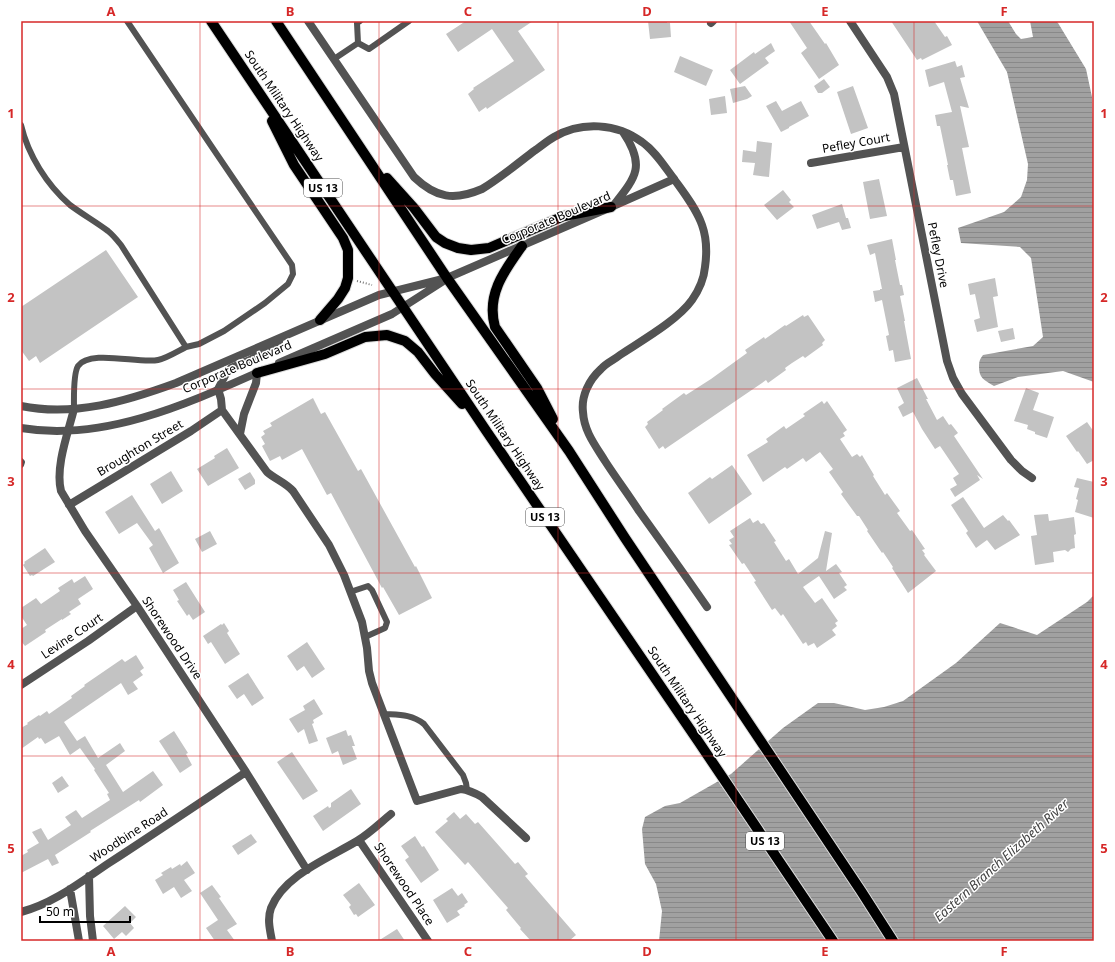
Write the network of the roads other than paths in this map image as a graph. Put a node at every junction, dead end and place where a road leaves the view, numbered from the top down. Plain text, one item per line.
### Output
1 (127, 21) edge
2 (211, 21) edge
3 (276, 21) edge
4 (308, 21) edge
5 (360, 21) edge
6 (409, 21) edge
7 (850, 21) edge
8 (358, 43) junction
9 (334, 59) junction
10 (253, 84) junction
11 (21, 125) edge
12 (622, 132) junction
13 (361, 147) junction
14 (904, 147) junction
15 (811, 163) dead end
16 (674, 179) junction
17 (612, 207) junction
18 (522, 246) junction
19 (448, 278) junction
20 (393, 292) junction
21 (403, 306) junction
22 (320, 320) junction
23 (285, 337) junction
24 (186, 347) junction
25 (258, 373) junction
26 (218, 389) junction
27 (21, 406) edge
28 (74, 409) junction
29 (222, 410) junction
30 (21, 428) edge
31 (68, 431) junction
32 (487, 432) junction
33 (240, 434) junction
34 (569, 451) junction
35 (21, 461) edge
36 (21, 465) edge
37 (1032, 478) dead end
38 (69, 505) junction
39 (350, 592) junction
40 (137, 606) junction
41 (707, 607) dead end
42 (365, 637) junction
43 (21, 685) edge
44 (384, 714) junction
45 (246, 772) junction
46 (467, 790) junction
47 (391, 814) dead end
48 (526, 838) dead end
49 (359, 840) junction
50 (307, 870) junction
51 (89, 876) junction
52 (70, 889) junction
53 (21, 912) edge
54 (79, 941) edge
55 (93, 941) edge
56 (272, 941) edge
57 (428, 941) edge
58 (833, 941) edge
59 (893, 941) edge

1 - 24 lane
2 - 10 main road, South Military Highway / US 13
3 - 13 main road
4 - 9 street
5 - 8 lane
6 - 8 lane
7 - 14 street, Pefley Drive
8 - 9 lane
9 - 12 street
10 - 20 main road, South Military Highway / US 13
10 - 22 main road
11 - 24 lane
12 - 16 street
12 - 17 street
13 - 17 main road
13 - 19 main road
14 - 15 street, Pefley Court
14 - 37 street, Pefley Drive
16 - 17 street, Corporate Boulevard
16 - 41 street
17 - 18 street, Corporate Boulevard
18 - 19 street, Corporate Boulevard
18 - 34 main road
19 - 20 street, Corporate Boulevard
19 - 21 street, Corporate Boulevard
19 - 34 main road
20 - 21 main road, South Military Highway / US 13
20 - 22 street, Corporate Boulevard
21 - 25 street, Corporate Boulevard
21 - 32 main road, South Military Highway / US 13
22 - 23 street, Corporate Boulevard
23 - 26 street
23 - 28 street, Corporate Boulevard
24 - 28 lane
25 - 26 street, Corporate Boulevard
25 - 32 main road
25 - 33 street
26 - 29 street
26 - 31 street, Corporate Boulevard
27 - 28 street, Corporate Boulevard
28 - 31 street, Shorewood Drive
29 - 33 street
29 - 38 street, Broughton Street
30 - 31 street, Corporate Boulevard
31 - 38 street, Shorewood Drive
32 - 58 main road, South Military Highway / US 13
33 - 39 street
34 - 59 main road
35 - 36 lane
38 - 40 street, Shorewood Drive
39 - 42 street
39 - 42 lane
40 - 43 street, Levine Court
40 - 45 street, Shorewood Drive
42 - 44 street
44 - 46 lane
44 - 46 street
45 - 50 street, Shorewood Drive
45 - 51 street, Woodbine Road
46 - 48 street
47 - 49 street
49 - 50 street
49 - 57 street, Shorewood Place
50 - 56 street
51 - 52 street, Woodbine Road
51 - 55 street
52 - 53 street, Woodbine Road
52 - 54 street

